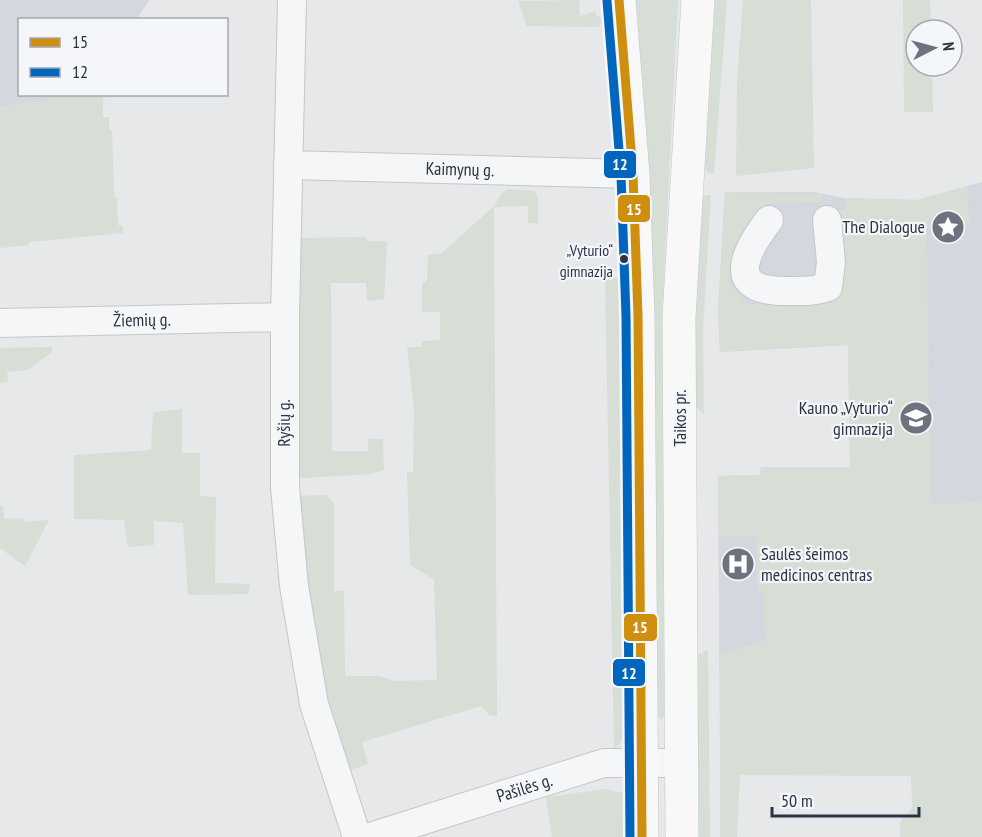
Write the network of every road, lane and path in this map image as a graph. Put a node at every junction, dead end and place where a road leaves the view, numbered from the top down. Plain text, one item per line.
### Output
1 (292, 0) edge
2 (619, 0) edge
3 (698, 0) edge
4 (288, 165) junction
5 (633, 174) junction
6 (770, 220) dead end
7 (826, 220) dead end
8 (285, 317) junction
9 (0, 323) edge
10 (641, 763) junction
11 (681, 763) junction
12 (357, 837) edge
13 (370, 837) edge
14 (642, 837) edge
15 (682, 837) edge

1 - 4 street, Ryšių g.
2 - 5 main road
3 - 11 main road, Taikos pr.
4 - 5 street, Kaimynų g.
4 - 8 street, Ryšių g.
5 - 10 main road
6 - 7 street
8 - 9 street, Žiemių g.
8 - 12 street, Ryšių g.
10 - 11 street, Pašilės g.
10 - 13 street, Pašilės g.
10 - 14 main road
11 - 15 main road, Taikos pr.

